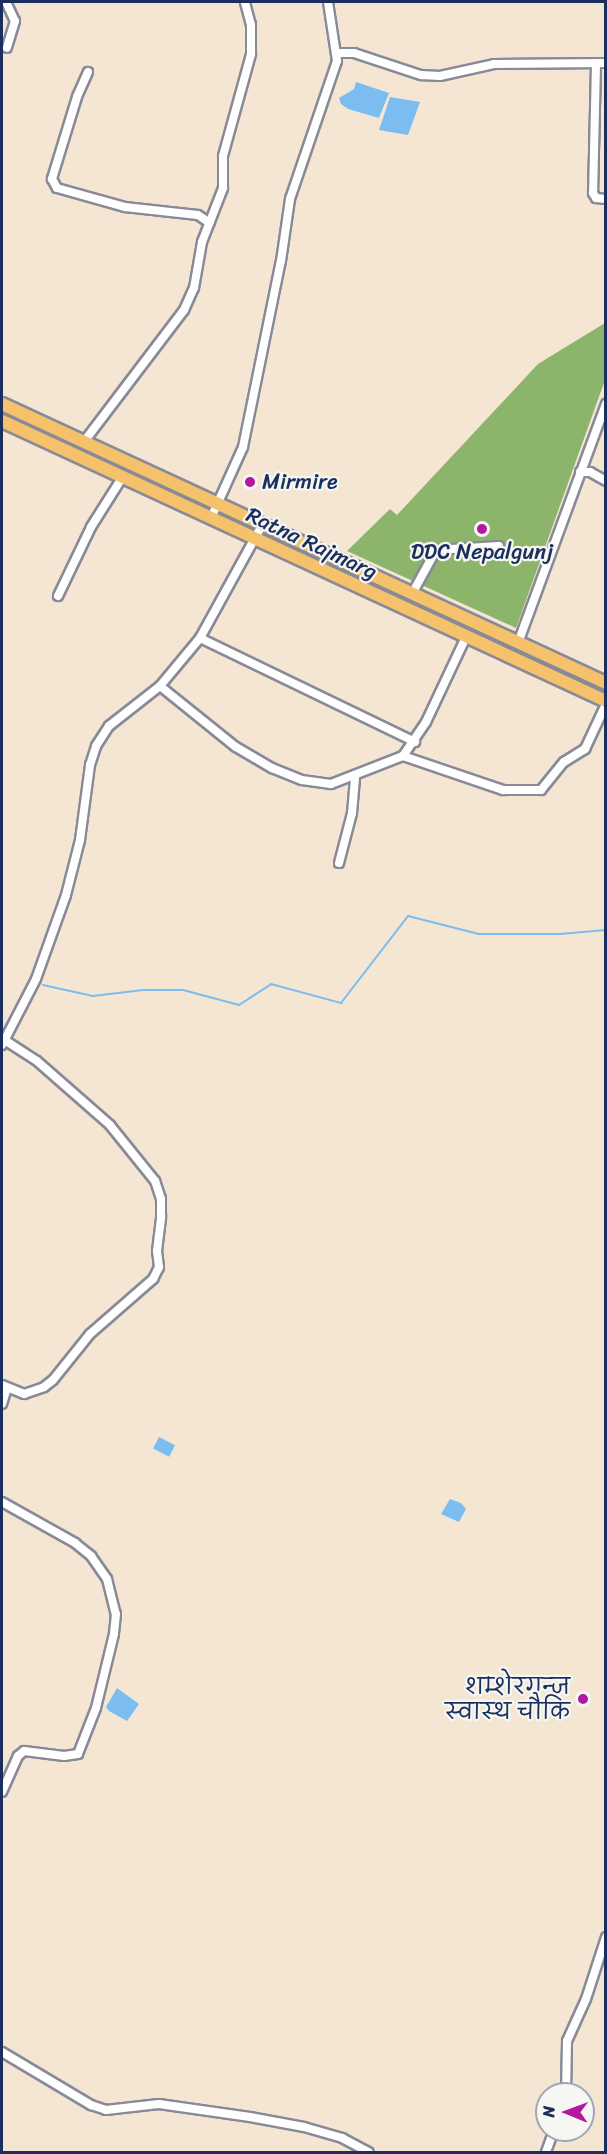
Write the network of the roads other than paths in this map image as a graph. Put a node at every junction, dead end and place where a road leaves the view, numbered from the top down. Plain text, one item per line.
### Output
1 (6, 2) edge
2 (245, 2) edge
3 (328, 2) edge
4 (7, 48) dead end
5 (337, 53) junction
6 (606, 63) edge
7 (596, 64) junction
8 (88, 72) dead end
9 (606, 200) edge
10 (210, 224) junction
11 (2, 404) edge
12 (606, 404) edge
13 (2, 421) edge
14 (83, 443) junction
15 (580, 472) junction
16 (122, 478) junction
17 (606, 481) edge
18 (219, 504) junction
19 (211, 518) junction
20 (262, 525) junction
21 (254, 540) junction
22 (499, 546) dead end
23 (412, 594) junction
24 (58, 596) dead end
25 (465, 637) junction
26 (200, 638) junction
27 (518, 643) junction
28 (606, 683) edge
29 (160, 686) junction
30 (606, 703) edge
31 (415, 742) junction
32 (403, 756) junction
33 (355, 777) junction
34 (339, 863) dead end
35 (3, 1042) edge
36 (4, 1387) edge
37 (2, 1404) edge
38 (2, 1502) edge
39 (2, 1792) edge
40 (606, 1937) edge
41 (2, 2052) edge
42 (566, 2082) edge
43 (368, 2152) edge

1 - 4 street
2 - 10 street
3 - 5 street
5 - 7 street
5 - 18 street
6 - 7 street
7 - 9 street
8 - 10 street
10 - 14 street
11 - 14 highway, Ratna Rajmarg
12 - 15 street
13 - 16 highway, Ratna Rajmarg
14 - 18 highway, Ratna Rajmarg
15 - 17 street
15 - 27 street
16 - 19 highway, Ratna Rajmarg
16 - 24 street
18 - 19 street
18 - 20 highway, Ratna Rajmarg
19 - 21 highway, Ratna Rajmarg
20 - 21 street
20 - 23 highway, Ratna Rajmarg
21 - 25 highway, Ratna Rajmarg
21 - 26 street
22 - 23 street
23 - 27 highway, Ratna Rajmarg
25 - 30 highway, Ratna Rajmarg
25 - 31 street
26 - 29 street
26 - 31 street
27 - 28 highway, Ratna Rajmarg
29 - 33 street
29 - 35 street
30 - 32 street
31 - 32 street
32 - 33 street
33 - 34 street
35 - 36 street
36 - 37 street
38 - 39 street
40 - 42 street
41 - 43 street

